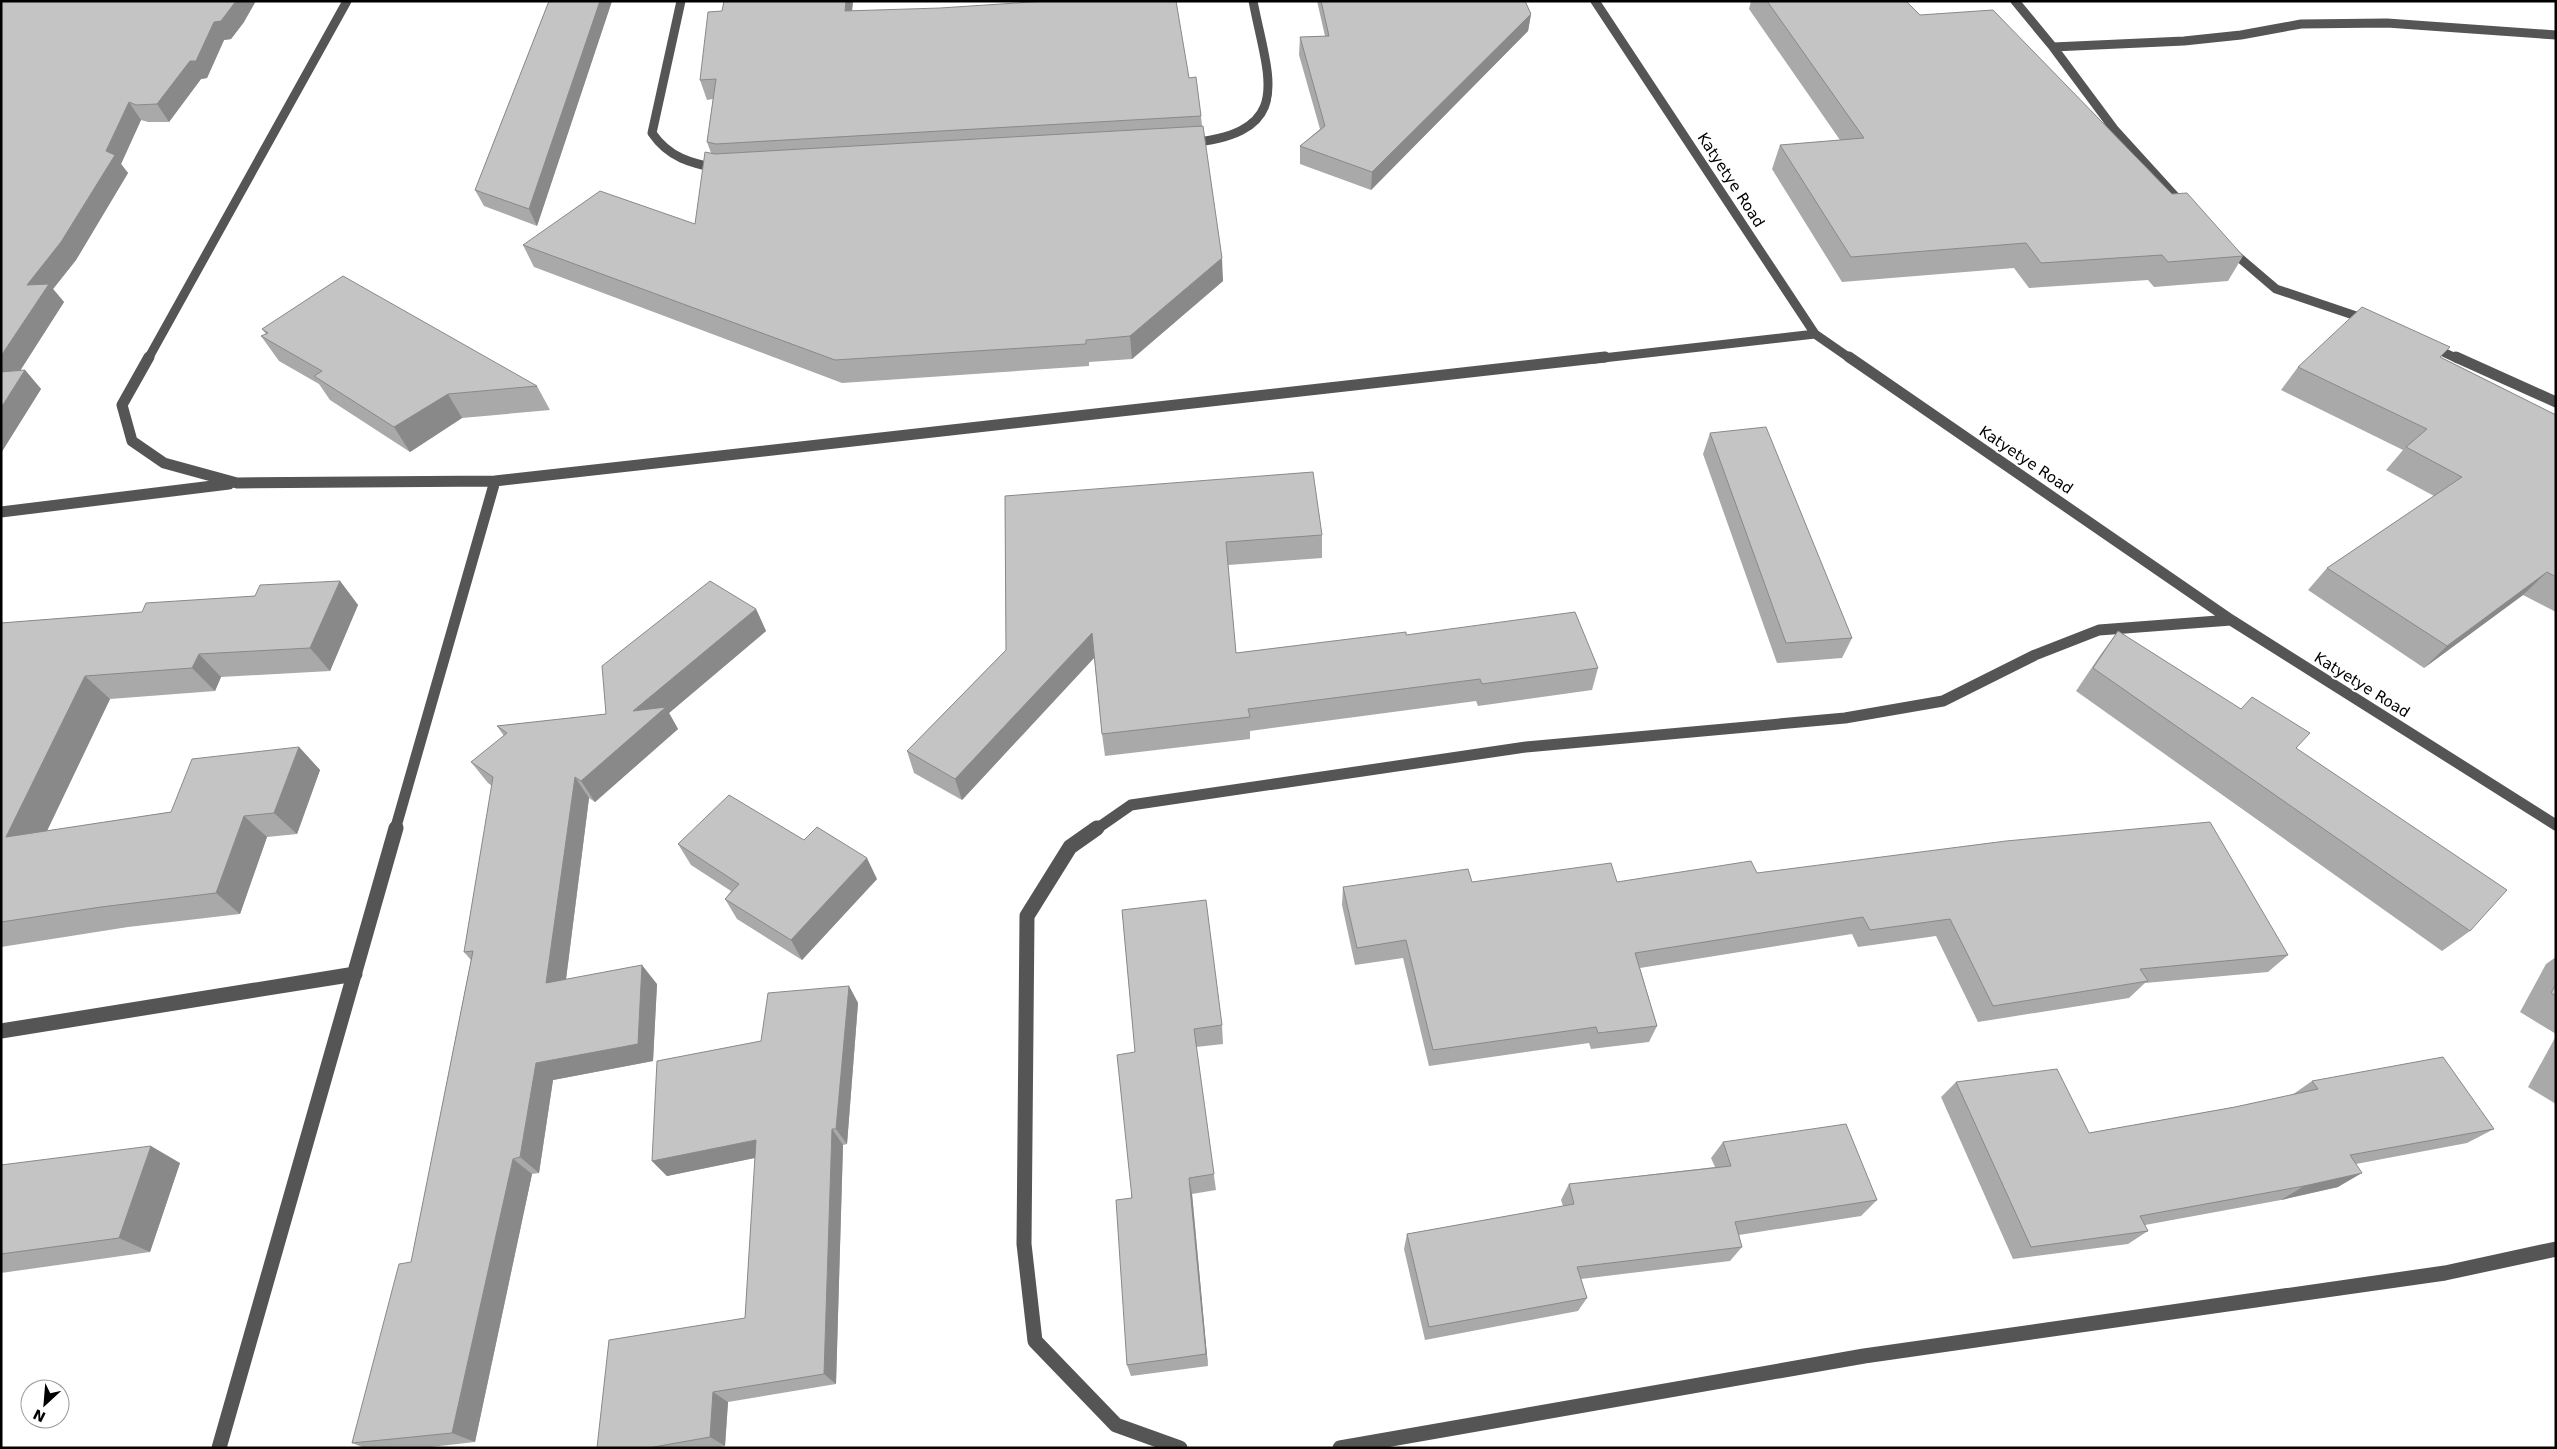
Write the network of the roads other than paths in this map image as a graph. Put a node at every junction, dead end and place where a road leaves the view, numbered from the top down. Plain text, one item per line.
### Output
1 (347, 1) edge
2 (681, 1) edge
3 (1253, 1) edge
4 (1595, 1) edge
5 (2014, 1) edge
6 (2556, 35) edge
7 (2053, 47) junction
8 (1178, 144) edge
9 (732, 169) edge
10 (2192, 214) edge
11 (2219, 241) edge
12 (2381, 325) edge
13 (1815, 334) junction
14 (2425, 344) edge
15 (2556, 402) edge
16 (495, 481) junction
17 (237, 483) junction
18 (1, 512) edge
19 (2231, 620) junction
20 (2556, 825) edge
21 (355, 974) junction
22 (1, 1030) edge
23 (2556, 1248) edge
24 (219, 1448) edge
25 (1180, 1448) edge
26 (1340, 1448) edge

1 - 17 street
2 - 9 street
3 - 8 street
4 - 13 street, Katyetye Road
5 - 7 street
6 - 7 street
7 - 10 street
11 - 12 street
13 - 16 street
13 - 19 street, Katyetye Road
14 - 15 street
16 - 17 street
16 - 21 street
17 - 18 street
19 - 20 street, Katyetye Road
19 - 25 street
21 - 22 street
21 - 24 street
23 - 26 street

